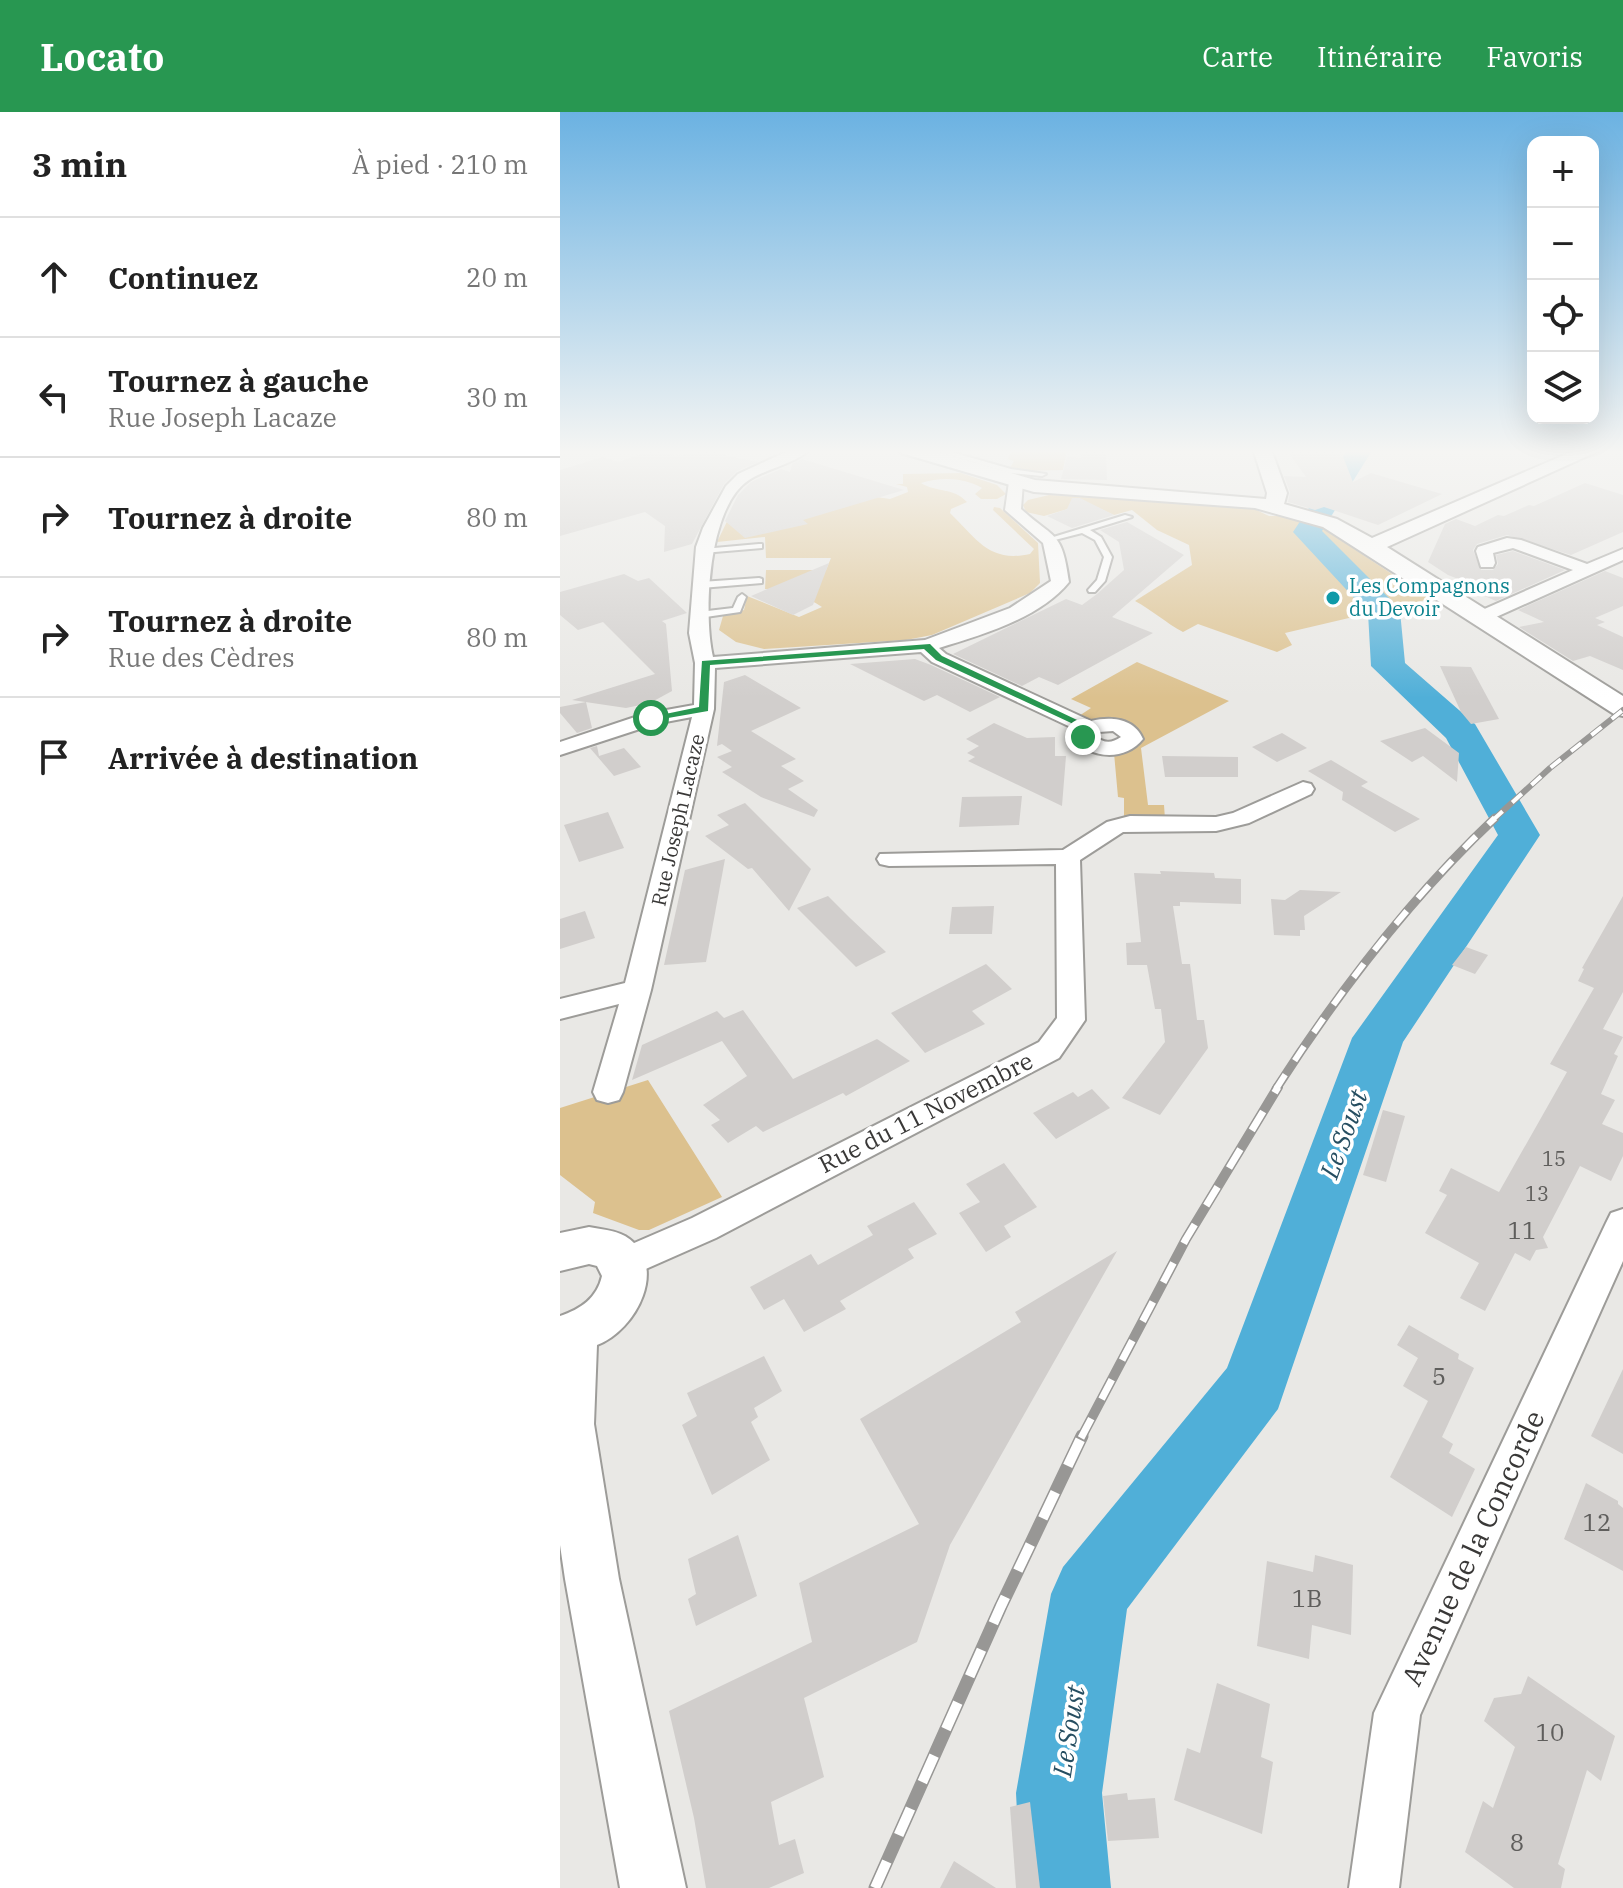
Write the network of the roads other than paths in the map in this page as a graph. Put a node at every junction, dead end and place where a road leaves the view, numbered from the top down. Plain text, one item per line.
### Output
1 (710, 532) edge
2 (1040, 532) edge
3 (1077, 532) edge
4 (1087, 532) edge
5 (1346, 532) edge
6 (1407, 532) edge
7 (1051, 539) junction
8 (1369, 545) junction
9 (759, 546) dead end
10 (703, 551) junction
11 (1623, 554) edge
12 (1487, 563) dead end
13 (1588, 570) junction
14 (759, 581) dead end
15 (701, 585) junction
16 (1092, 590) dead end
17 (742, 597) dead end
18 (699, 615) junction
19 (1479, 618) junction
20 (926, 646) junction
21 (705, 663) junction
22 (1623, 708) edge
23 (704, 709) junction
24 (1089, 728) dead end
25 (560, 749) edge
26 (1303, 789) dead end
27 (1068, 857) junction
28 (889, 859) dead end
29 (637, 990) junction
30 (560, 1009) edge
31 (608, 1092) dead end
32 (1623, 1223) edge
33 (564, 1244) edge
34 (623, 1264) junction
35 (567, 1336) edge
36 (653, 1888) edge
37 (1374, 1888) edge

1 - 10 street, Rue Joseph Lacaze
2 - 7 street
3 - 7 lane
4 - 16 lane
5 - 8 street
6 - 8 street
7 - 20 street
8 - 19 street
9 - 10 lane
10 - 15 street, Rue Joseph Lacaze
11 - 13 street
12 - 13 street
13 - 19 street
14 - 15 lane
15 - 18 street, Rue Joseph Lacaze
17 - 18 lane
18 - 21 street, Rue Joseph Lacaze
19 - 22 street
20 - 21 street
20 - 24 street
21 - 23 street, Rue Joseph Lacaze
23 - 25 street
23 - 29 street, Rue Joseph Lacaze
26 - 27 street
27 - 28 street
27 - 34 street, Rue du 11 Novembre
29 - 30 street
29 - 31 street, Rue Joseph Lacaze
32 - 37 street, Avenue de la Concorde
33 - 34 street
34 - 35 street
35 - 36 street

